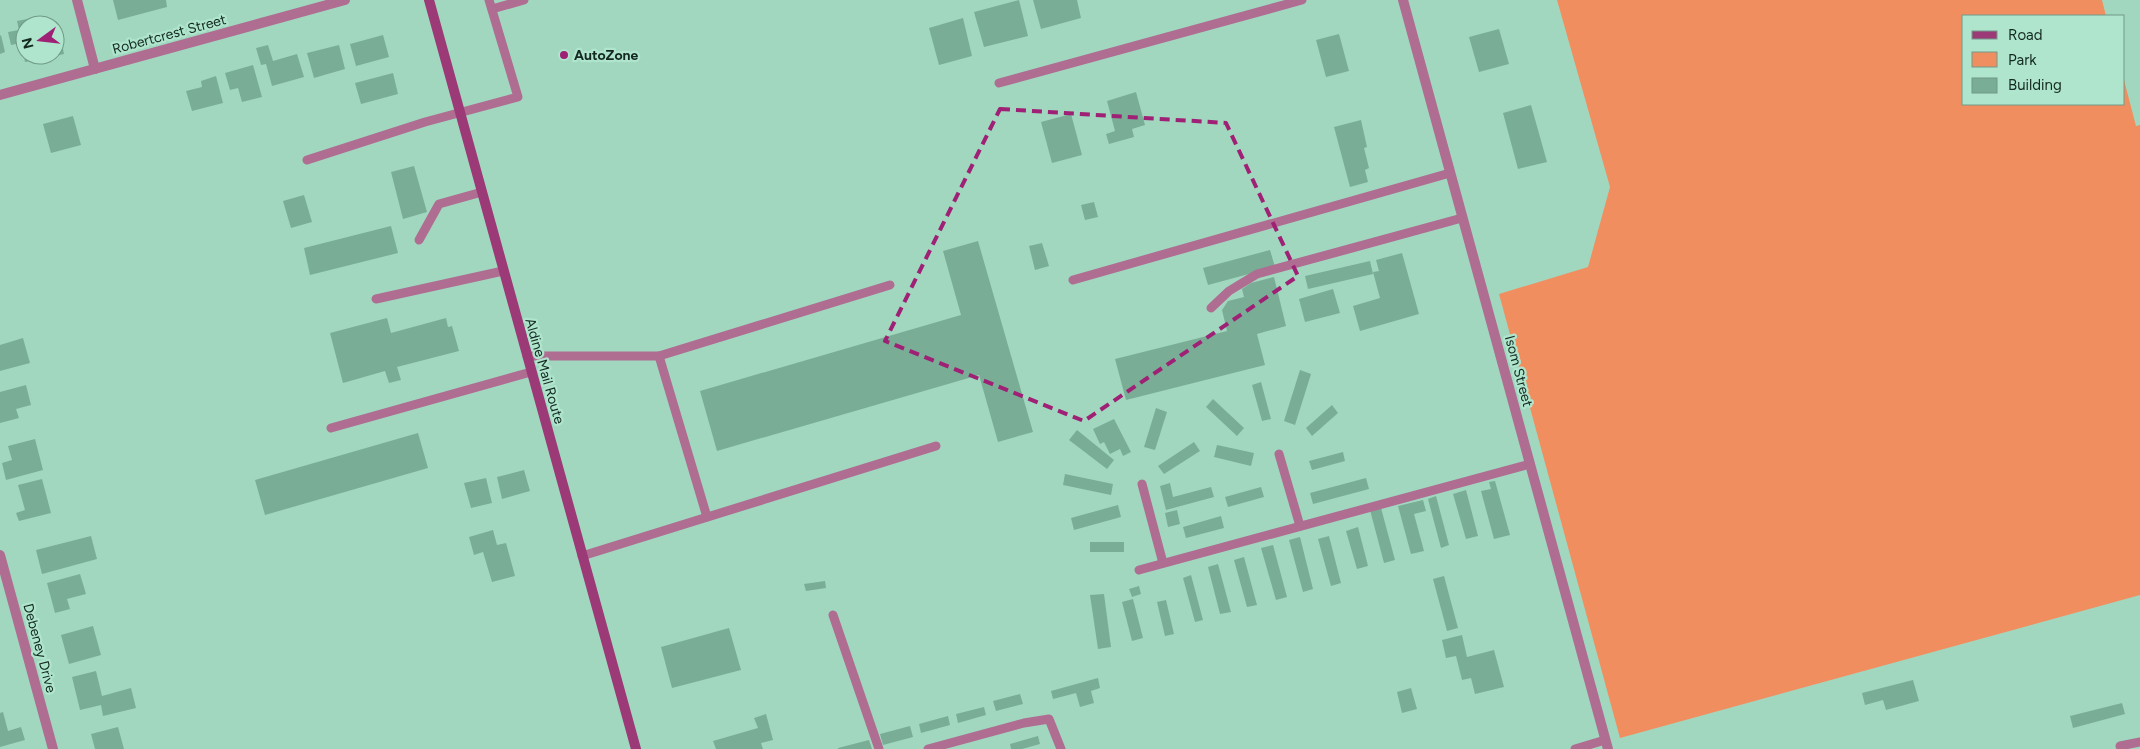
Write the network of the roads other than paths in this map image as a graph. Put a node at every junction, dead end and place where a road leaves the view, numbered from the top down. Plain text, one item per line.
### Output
1 (76, 0) edge
2 (345, 0) edge
3 (429, 0) edge
4 (524, 0) edge
5 (1302, 0) edge
6 (1403, 0) edge
7 (491, 4) edge
8 (95, 69) junction
9 (999, 83) dead end
10 (0, 95) edge
11 (460, 112) junction
12 (307, 160) dead end
13 (1450, 173) junction
14 (482, 192) junction
15 (1462, 218) junction
16 (419, 240) dead end
17 (503, 270) junction
18 (1073, 280) dead end
19 (890, 285) dead end
20 (376, 299) dead end
21 (1211, 308) dead end
22 (527, 356) junction
23 (659, 356) junction
24 (531, 372) junction
25 (331, 428) dead end
26 (936, 446) dead end
27 (1278, 454) dead end
28 (1530, 464) junction
29 (1142, 484) dead end
30 (707, 517) junction
31 (1300, 526) junction
32 (0, 555) edge
33 (582, 556) junction
34 (1163, 564) junction
35 (1139, 570) dead end
36 (832, 615) dead end
37 (2140, 742) edge
38 (1607, 745) edge
39 (2120, 746) dead end
40 (943, 747) edge
41 (53, 749) edge
42 (636, 749) edge
43 (879, 749) edge
44 (928, 749) edge
45 (1061, 749) edge
46 (1574, 749) edge

1 - 8 street
2 - 8 street, Robertcrest Street
3 - 11 main road, Aldine Mail Route
4 - 7 lane
5 - 9 lane
6 - 13 street, Isom Street
7 - 11 lane
8 - 10 street, Robertcrest Street
11 - 12 lane
11 - 14 main road, Aldine Mail Route
13 - 15 street, Isom Street
13 - 18 lane
14 - 16 lane
14 - 17 main road, Aldine Mail Route
15 - 21 lane
15 - 28 street, Isom Street
17 - 20 lane
17 - 22 main road, Aldine Mail Route
19 - 23 lane
22 - 23 lane
22 - 24 main road, Aldine Mail Route
23 - 30 lane
24 - 25 lane
24 - 33 main road, Aldine Mail Route
26 - 30 lane
27 - 31 lane
28 - 31 lane
28 - 38 street, Isom Street
29 - 34 lane
30 - 33 lane
31 - 34 lane
32 - 41 street, Debeney Drive
33 - 42 main road, Aldine Mail Route
34 - 35 lane
36 - 43 lane
37 - 39 lane
38 - 46 lane
40 - 44 lane
40 - 45 lane

